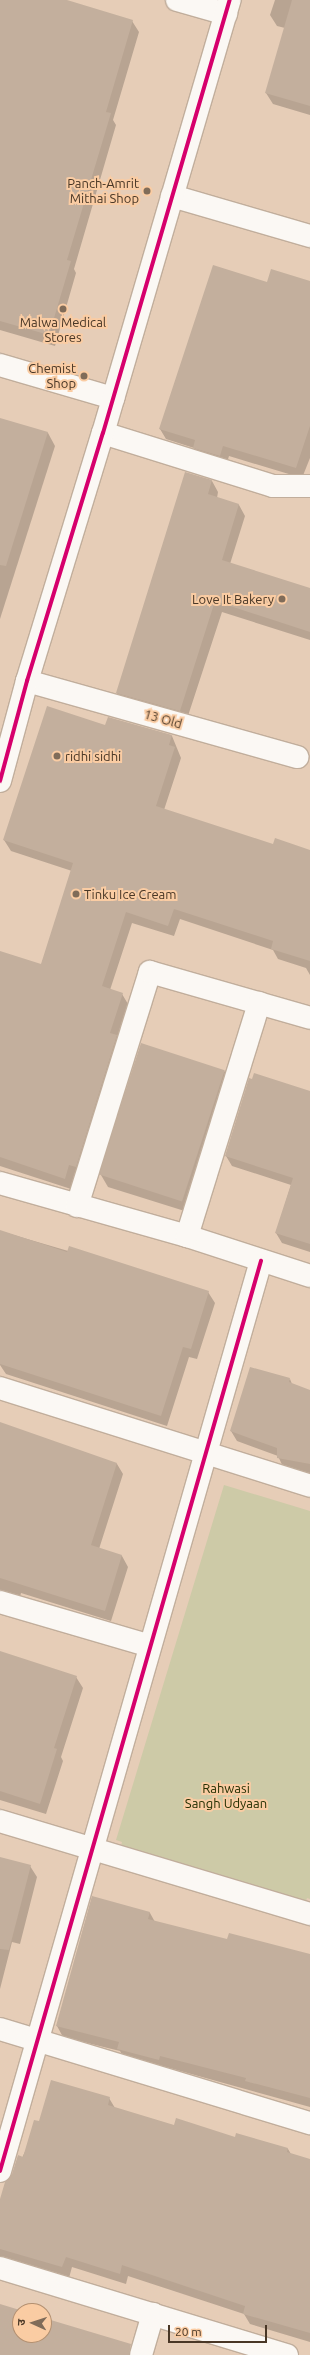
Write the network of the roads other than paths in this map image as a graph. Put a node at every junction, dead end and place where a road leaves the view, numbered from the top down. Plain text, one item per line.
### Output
1 (177, 0) edge
2 (228, 7) edge
3 (172, 196) junction
4 (310, 236) edge
5 (0, 365) edge
6 (113, 398) junction
7 (103, 433) junction
8 (310, 486) edge
9 (27, 681) junction
10 (298, 757) dead end
11 (0, 781) edge
12 (259, 1003) junction
13 (310, 1018) edge
14 (0, 1183) edge
15 (77, 1206) junction
16 (187, 1236) junction
17 (261, 1261) junction
18 (310, 1276) edge
19 (0, 1388) edge
20 (206, 1453) junction
21 (310, 1486) edge
22 (0, 1602) edge
23 (150, 1646) junction
24 (0, 1821) edge
25 (93, 1849) junction
26 (310, 1914) edge
27 (0, 2029) edge
28 (38, 2040) junction
29 (310, 2123) edge
30 (0, 2171) edge
31 (0, 2268) edge
32 (153, 2314) junction
33 (141, 2355) edge
34 (287, 2355) edge

1 - 2 street
2 - 3 street
3 - 4 street
3 - 6 street
5 - 6 street
6 - 7 street
7 - 8 street
7 - 9 street
9 - 10 street, 13 Old
9 - 11 street
12 - 13 street
12 - 15 street
12 - 16 street
14 - 15 street
15 - 16 street
16 - 17 street
17 - 18 street
17 - 20 street
19 - 20 street
20 - 21 street
20 - 23 street
22 - 23 street
23 - 25 street
24 - 25 street
25 - 26 street
25 - 28 street
27 - 28 street
28 - 29 street
28 - 30 street
31 - 32 street
32 - 33 street
32 - 34 street

